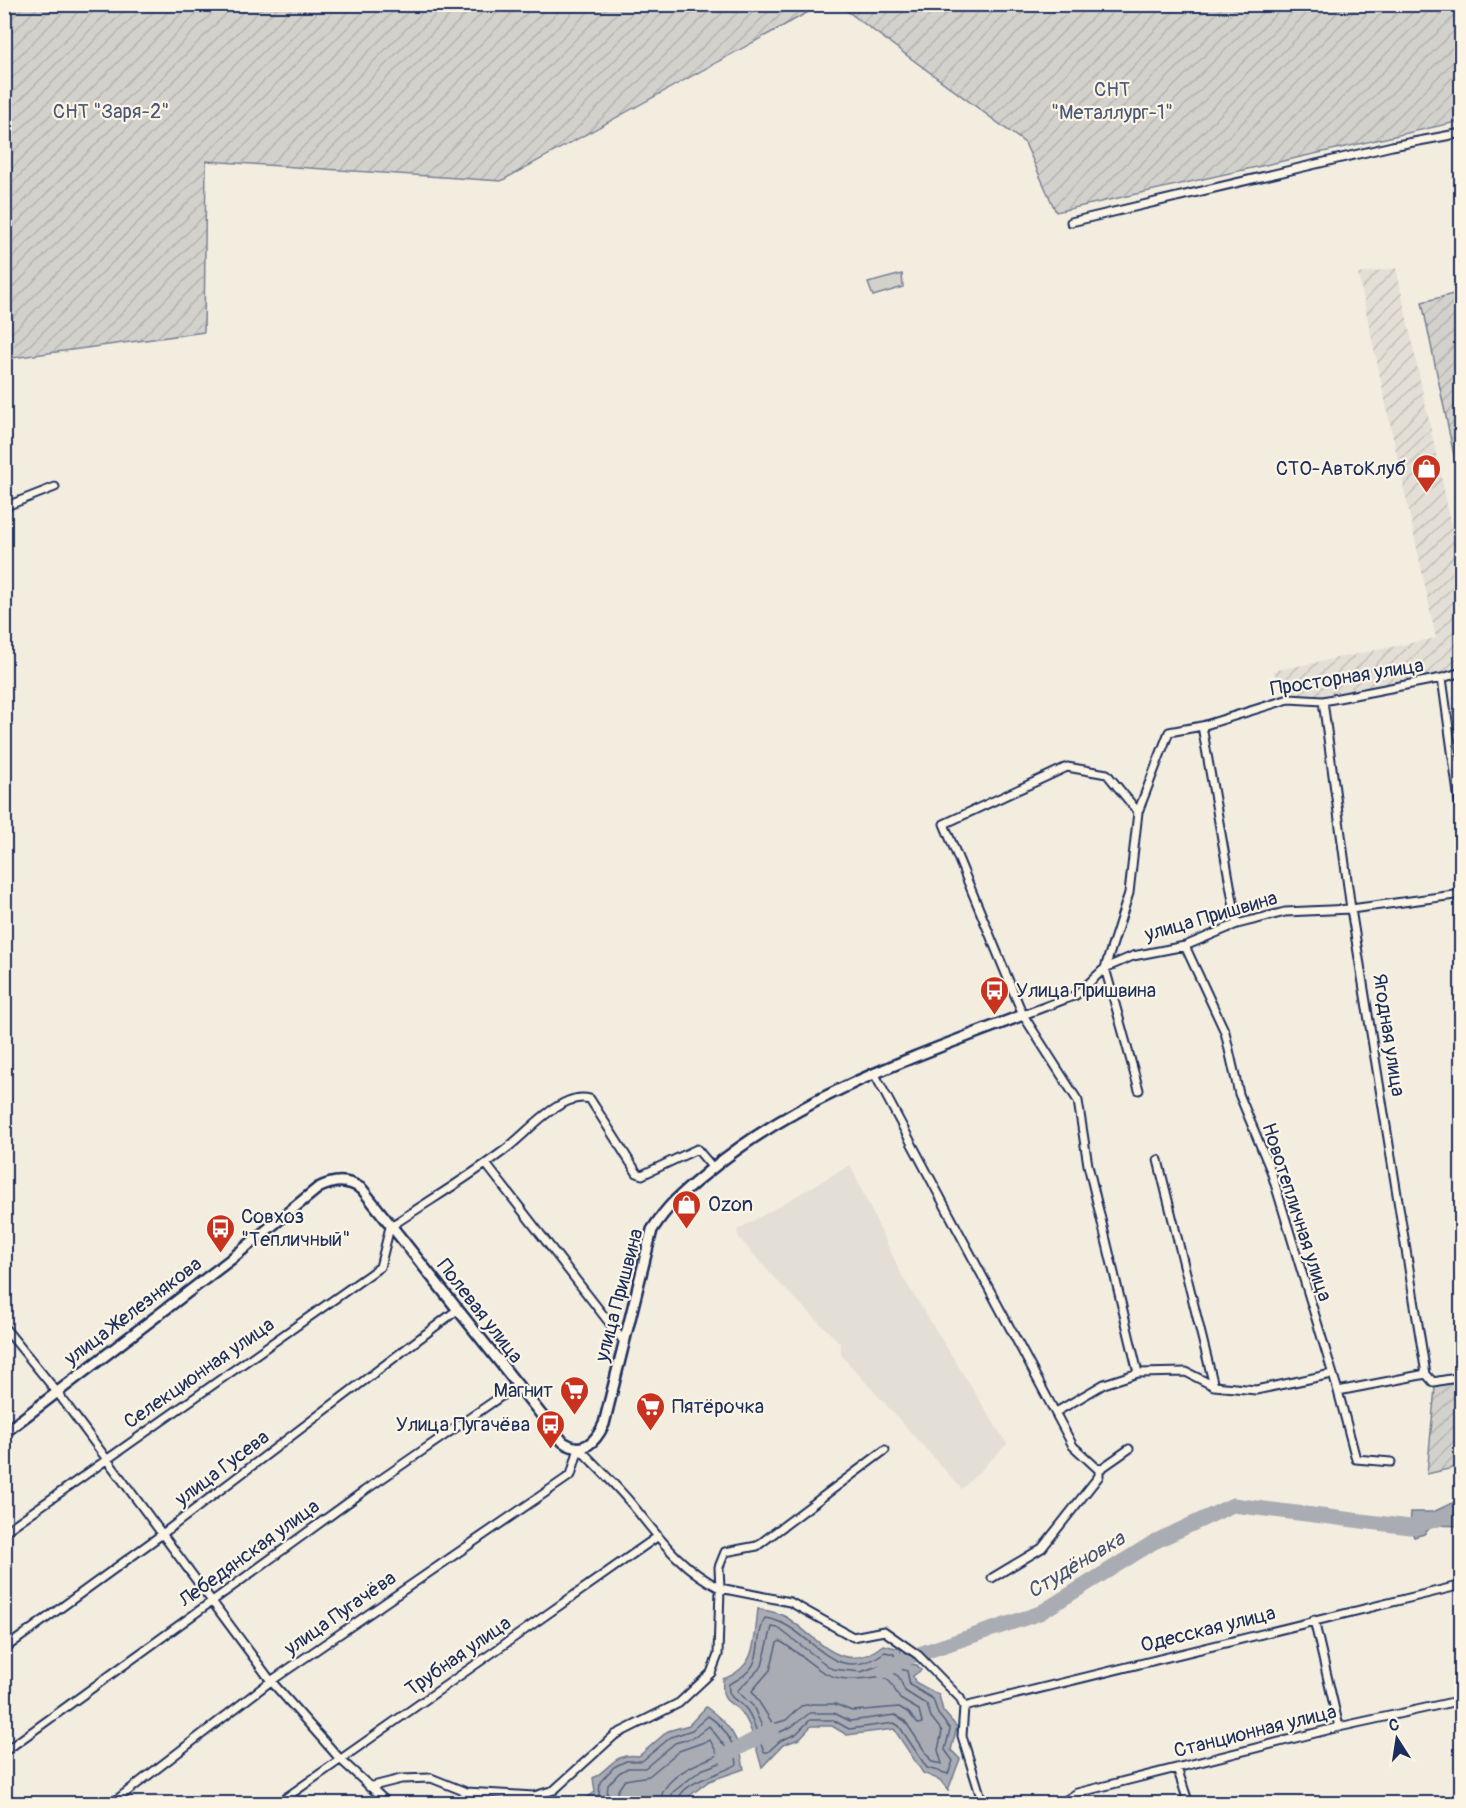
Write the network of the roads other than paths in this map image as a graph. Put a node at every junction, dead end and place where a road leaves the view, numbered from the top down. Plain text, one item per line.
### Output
1 (1461, 133) edge
2 (1071, 222) dead end
3 (56, 487) dead end
4 (4, 507) edge
5 (1461, 672) edge
6 (1442, 678) junction
7 (1323, 701) junction
8 (1202, 726) junction
9 (1460, 802) edge
10 (1138, 812) junction
11 (1461, 823) edge
12 (1461, 894) edge
13 (1352, 909) junction
14 (1237, 924) junction
15 (1185, 946) junction
16 (1105, 968) junction
17 (1023, 1015) junction
18 (874, 1073) junction
19 (1139, 1090) dead end
20 (1158, 1160) dead end
21 (486, 1164) junction
22 (713, 1168) junction
23 (342, 1181) joint
24 (390, 1227) junction
25 (457, 1310) junction
26 (4, 1327) edge
27 (625, 1343) junction
28 (1138, 1373) junction
29 (1332, 1374) junction
30 (1426, 1374) junction
31 (1461, 1377) edge
32 (516, 1386) junction
33 (1214, 1386) junction
34 (1338, 1391) junction
35 (57, 1392) junction
36 (1056, 1412) junction
37 (4, 1433) edge
38 (579, 1448) junction
39 (1129, 1449) dead end
40 (885, 1450) dead end
41 (105, 1459) junction
42 (1391, 1462) dead end
43 (1099, 1470) junction
44 (4, 1532) edge
45 (161, 1535) junction
46 (657, 1537) junction
47 (992, 1578) dead end
48 (1461, 1585) edge
49 (720, 1588) junction
50 (211, 1602) junction
51 (1314, 1620) junction
52 (4, 1648) edge
53 (271, 1681) junction
54 (1461, 1700) edge
55 (964, 1707) junction
56 (1339, 1727) junction
57 (4, 1752) edge
58 (340, 1759) junction
59 (1177, 1768) junction
60 (369, 1788) junction
61 (111, 1803) edge
62 (277, 1803) edge
63 (389, 1803) edge
64 (983, 1803) edge
65 (1060, 1803) edge
66 (1189, 1803) edge

1 - 2 street
3 - 4 street
5 - 6 street, Просторная улица
6 - 7 street, Просторная улица
6 - 9 street
7 - 8 street, Просторная улица
7 - 13 street, Ягодная улица
8 - 10 street, Просторная улица
8 - 14 street
9 - 11 street
10 - 16 street
10 - 17 street
12 - 13 street, улица Пришвина
13 - 14 street, улица Пришвина
13 - 30 street, Ягодная улица
14 - 15 street, улица Пришвина
15 - 16 street, улица Пришвина
15 - 29 street, Новотепличная улица
16 - 17 street, улица Пришвина
16 - 19 street
17 - 18 street, улица Пришвина
17 - 28 street
18 - 22 street, улица Пришвина
18 - 36 street
20 - 33 street
21 - 22 street
21 - 24 street
21 - 27 street
22 - 27 street, улица Пришвина
23 - 24 street, Полевая улица
23 - 35 street, улица Железнякова
24 - 25 street, Полевая улица
24 - 41 street, Селекционная улица
25 - 32 street, Полевая улица
25 - 45 street, улица Гусева
26 - 35 street
27 - 38 street, улица Пришвина
28 - 33 street
28 - 36 street
29 - 33 street
29 - 34 street, Новотепличная улица
30 - 31 street
30 - 34 street
32 - 38 street, Полевая улица
32 - 50 street, Лебедянская улица
34 - 42 street, Новотепличная улица
35 - 37 street, улица Железнякова
35 - 41 street
36 - 43 street
38 - 46 street, Полевая улица
38 - 53 street, улица Пугачёва
39 - 43 street
40 - 49 street
41 - 44 street, Селекционная улица
41 - 45 street
43 - 47 street
45 - 50 street
45 - 52 street, улица Гусева
46 - 49 street, Полевая улица
46 - 58 street, Трубная улица
48 - 51 street, Одесская улица
49 - 55 street, Полевая улица
49 - 60 street
50 - 53 street
50 - 57 street, Лебедянская улица
51 - 55 street, Одесская улица
51 - 56 street
53 - 58 street
53 - 61 street, улица Пугачёва
54 - 56 street, Станционная улица
55 - 64 street
56 - 59 street, Станционная улица
58 - 60 street
58 - 62 street, Трубная улица
59 - 65 street, Станционная улица
59 - 66 street
60 - 63 street

